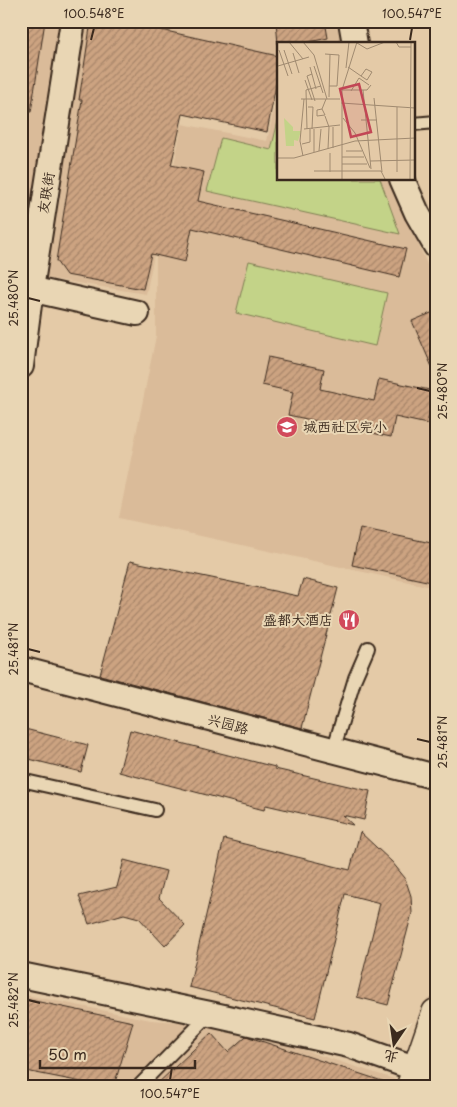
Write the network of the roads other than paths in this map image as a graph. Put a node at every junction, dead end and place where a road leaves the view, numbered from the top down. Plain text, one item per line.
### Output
1 (73, 21) edge
2 (352, 21) edge
3 (354, 42) edge
4 (436, 122) edge
5 (414, 124) edge
6 (402, 180) edge
7 (436, 246) edge
8 (26, 288) edge
9 (137, 313) dead end
10 (21, 366) edge
11 (368, 648) dead end
12 (21, 669) edge
13 (332, 751) junction
14 (436, 777) edge
15 (21, 780) edge
16 (155, 810) dead end
17 (21, 976) edge
18 (436, 1013) edge
19 (210, 1014) junction
20 (414, 1077) edge
21 (139, 1086) edge

1 - 8 street, 友联街
2 - 3 street
4 - 5 lane
6 - 7 street
8 - 9 street
8 - 10 street, 友联街
11 - 13 lane
12 - 13 street, 兴园路
13 - 14 street, 兴园路
15 - 16 lane
17 - 19 street
18 - 20 highway
19 - 20 street
19 - 21 lane

